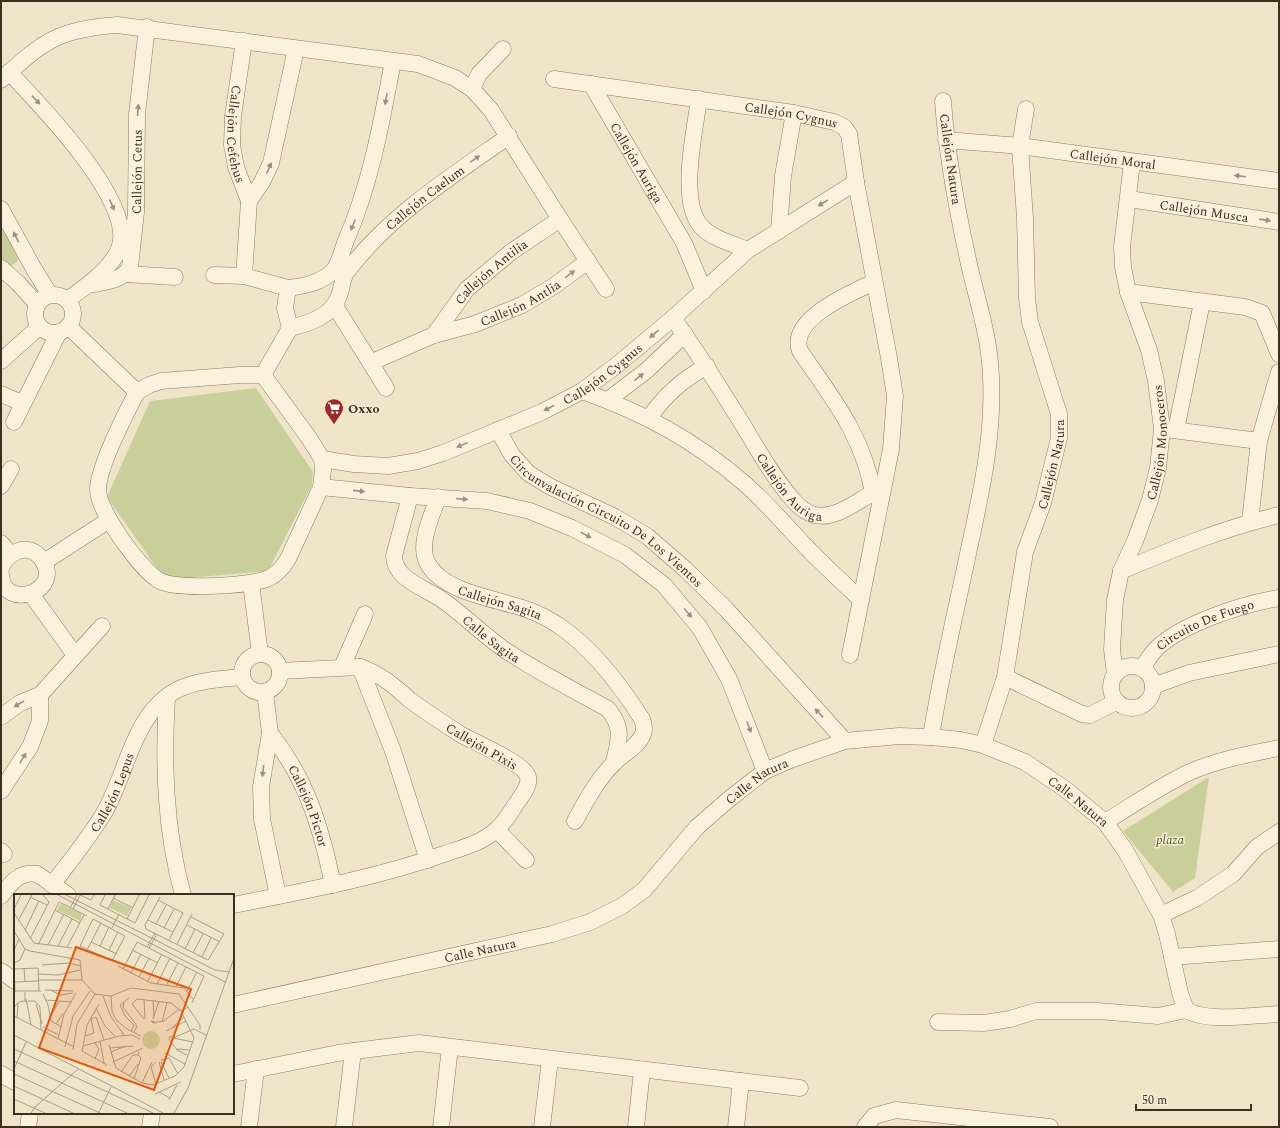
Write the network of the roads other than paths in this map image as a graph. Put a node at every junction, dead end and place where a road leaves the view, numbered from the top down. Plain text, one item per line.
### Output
1 (146, 27) junction
2 (244, 41) junction
3 (296, 49) junction
4 (503, 49) dead end
5 (393, 61) junction
6 (5, 76) edge
7 (554, 79) dead end
8 (591, 84) junction
9 (472, 89) junction
10 (699, 99) junction
11 (943, 100) dead end
12 (1026, 109) dead end
13 (794, 113) junction
14 (509, 136) junction
15 (946, 140) junction
16 (1020, 146) junction
17 (1132, 162) junction
18 (1279, 181) edge
19 (856, 182) junction
20 (1129, 199) junction
21 (249, 201) junction
22 (1, 209) edge
23 (560, 220) junction
24 (1279, 222) edge
25 (779, 230) junction
26 (128, 238) junction
27 (748, 250) junction
28 (26, 256) junction
29 (588, 261) junction
30 (2, 269) edge
31 (339, 272) junction
32 (126, 274) junction
33 (214, 275) dead end
34 (244, 276) junction
35 (174, 277) dead end
36 (874, 282) junction
37 (88, 285) junction
38 (288, 288) junction
39 (606, 289) dead end
40 (704, 291) junction
41 (1128, 292) junction
42 (50, 295) junction
43 (67, 300) junction
44 (1202, 302) junction
45 (37, 304) junction
46 (335, 306) junction
47 (673, 318) junction
48 (39, 327) junction
49 (290, 328) junction
50 (64, 329) junction
51 (684, 334) junction
52 (434, 335) junction
53 (1279, 354) edge
54 (1, 361) edge
55 (372, 362) junction
56 (707, 366) junction
57 (1279, 372) edge
58 (263, 375) junction
59 (386, 388) dead end
60 (582, 391) junction
61 (137, 392) junction
62 (1, 394) edge
63 (608, 400) junction
64 (22, 403) junction
65 (649, 418) junction
66 (14, 422) dead end
67 (1169, 429) junction
68 (498, 430) junction
69 (1259, 441) junction
70 (322, 459) junction
71 (11, 469) dead end
72 (1, 486) edge
73 (321, 487) junction
74 (878, 491) junction
75 (410, 496) junction
76 (438, 497) junction
77 (1279, 515) edge
78 (109, 520) junction
79 (1250, 522) junction
80 (5, 548) edge
81 (44, 562) junction
82 (1, 568) edge
83 (1121, 571) junction
84 (2, 580) edge
85 (251, 583) junction
86 (452, 585) junction
87 (31, 594) junction
88 (1279, 598) edge
89 (860, 599) junction
90 (442, 600) junction
91 (365, 614) dead end
92 (102, 626) dead end
93 (260, 654) junction
94 (1279, 654) edge
95 (75, 655) junction
96 (850, 655) dead end
97 (342, 667) junction
98 (360, 667) junction
99 (1142, 668) junction
100 (280, 671) junction
101 (1114, 674) junction
102 (242, 677) junction
103 (1005, 677) junction
104 (1153, 686) junction
105 (621, 690) junction
106 (265, 692) junction
107 (40, 694) junction
108 (167, 697) junction
109 (1116, 702) junction
110 (608, 709) junction
111 (1, 717) edge
112 (270, 733) junction
113 (931, 737) junction
114 (845, 741) junction
115 (983, 745) junction
116 (1279, 748) edge
117 (614, 762) junction
118 (765, 771) junction
119 (1, 791) edge
120 (575, 821) dead end
121 (1105, 822) junction
122 (497, 830) junction
123 (1279, 832) edge
124 (428, 860) junction
125 (526, 860) dead end
126 (52, 885) junction
127 (333, 885) junction
128 (66, 894) edge
129 (183, 894) edge
130 (1, 896) edge
131 (278, 896) junction
132 (234, 905) edge
133 (1161, 915) junction
134 (1279, 949) edge
135 (1172, 957) junction
136 (1, 970) edge
137 (14, 980) edge
138 (234, 1005) edge
139 (1186, 1010) junction
140 (1279, 1014) edge
141 (938, 1022) dead end
142 (450, 1047) junction
143 (353, 1051) junction
144 (550, 1058) junction
145 (256, 1069) junction
146 (642, 1070) junction
147 (1, 1074) edge
148 (234, 1074) edge
149 (14, 1081) edge
150 (741, 1081) junction
151 (800, 1088) dead end
152 (30, 1114) edge
153 (152, 1114) edge
154 (28, 1127) edge
155 (150, 1127) edge
156 (249, 1127) edge
157 (344, 1127) edge
158 (441, 1127) edge
159 (542, 1127) edge
160 (636, 1127) edge
161 (736, 1127) edge
162 (865, 1127) edge
163 (1050, 1127) edge

1 - 2 street, Callejón Cetus
1 - 6 street, Callejón Cetus
26 -> 1 street, Callejón Cetus
2 - 3 street
2 - 21 street, Callejón Cefehus
3 - 5 street
21 -> 3 street, Callejón Cefehus
4 - 9 street
5 - 9 street
5 -> 31 street, Callejón Caelum
6 -> 26 street, Callejón Cetus
7 - 8 street
8 - 10 street, Callejón Cygnus
8 - 40 street, Callejón Auriga
9 - 14 street
10 - 13 street, Callejón Cygnus
10 - 27 street
11 - 15 street, Callejón Natura
12 - 16 street, Callejón Natura
13 - 19 street, Callejón Cygnus
13 - 25 street
14 - 23 street
31 -> 14 street, Callejón Caelum
15 - 16 street, Callejón Moral
15 - 113 street, Callejón Natura
16 - 17 street, Callejón Moral
16 - 103 street, Callejón Natura
18 -> 17 street, Callejón Moral
17 - 20 street, Callejón Monoceros
19 -> 25 street, Callejón Cygnus
19 - 36 street
20 -> 24 street, Callejón Musca
20 - 41 street, Callejón Monoceros
21 - 34 street, Callejón Cefehus
28 -> 22 street
23 - 29 street
23 - 52 street, Callejón Antilia
25 - 27 street, Callejón Cygnus
26 - 32 street, Callejón Cetus
26 - 37 street, Callejón Cetus
27 - 40 street, Callejón Cygnus
28 - 30 street
28 - 42 street
29 - 39 street
52 -> 29 street, Callejón Antlia
30 - 45 street
31 - 38 street, Callejón Caelum
31 - 46 street, Callejón Caelum
32 - 35 street
32 - 37 street, Callejón Cetus
33 - 34 street
34 - 38 street
36 - 74 street
36 - 74 street
37 - 43 street, Callejón Cetus
38 - 49 street
40 - 47 street, Callejón Cygnus
41 - 44 street
41 - 67 street, Callejón Monoceros
42 - 43 street
42 - 45 street
43 - 50 street
44 - 53 street
44 - 67 street
45 - 48 street
46 - 49 street
46 - 55 street
47 - 51 street, Callejón Auriga
47 -> 60 street, Callejón Cygnus
48 - 50 street
48 - 54 street
49 - 58 street
50 - 61 street
50 - 64 street
51 - 56 street, Callejón Auriga
63 -> 51 street, Callejón Cygnus
52 - 55 street, Callejón Antlia
55 - 59 street
56 - 65 street
56 - 74 street, Callejón Auriga
57 - 69 street
58 - 61 street
58 - 70 street
60 - 63 street
60 -> 68 street, Callejón Cygnus
61 - 78 street
62 - 64 street
63 - 65 street
64 - 66 street
65 - 89 street
67 - 69 street
67 - 83 street, Callejón Monoceros
68 -> 70 street
114 -> 68 street, Circunvalación Circuito De Los Vientos
69 - 79 street
70 - 73 street
71 - 72 street
73 -> 75 street, Circunvalación Circuito De Los Vientos
73 - 85 street
74 - 89 street
75 - 76 street, Circunvalación Circuito De Los Vientos
75 - 90 street, Calle Sagita
76 - 86 street, Callejón Sagita
76 -> 118 street, Circunvalación Circuito De Los Vientos
77 - 79 street
78 - 81 street
78 - 85 street
79 - 83 street
80 - 81 street
80 - 82 street
81 - 87 street
83 - 101 street, Callejón Monoceros
84 - 87 street
85 - 93 street
86 - 90 street
86 - 105 street, Callejón Sagita
87 - 95 street
88 - 99 street, Circuito De Fuego
89 - 96 street
90 - 110 street, Calle Sagita
91 - 97 street
92 - 95 street
93 - 100 street
93 - 102 street
94 - 104 street
95 - 107 street
97 - 98 street, Callejón Pixis
97 - 100 street, Callejón Pixis
98 - 122 street, Callejón Pixis
98 - 124 street
99 - 101 street
99 - 104 street
100 - 106 street
101 - 109 street
102 - 106 street
102 - 108 street, Callejón Lepus
103 - 109 street
103 - 115 street, Callejón Natura
104 - 109 street
105 - 110 street
105 - 117 street, Callejón Sagita
106 - 112 street, Callejón Pictor
107 -> 111 street
119 -> 107 street
108 - 126 street, Callejón Lepus
108 - 129 street
110 - 117 street, Calle Sagita
112 - 127 street, Callejón Pictor
112 -> 131 street, Callejón Pictor
113 - 114 street, Calle Natura
113 - 115 street, Calle Natura
114 - 118 street, Calle Natura
115 - 121 street, Calle Natura
116 - 121 street
117 - 120 street, Callejón Sagita
118 - 138 street, Calle Natura
121 - 133 street, Calle Natura
122 - 124 street, Callejón Pixis
122 - 125 street
123 - 133 street
124 - 127 street, Callejón Pixis
126 - 128 street
126 - 130 street
127 - 131 street, Callejón Pixis
131 - 132 street, Callejón Pixis
133 - 135 street, Calle Natura
134 - 135 street
135 - 139 street, Calle Natura
136 - 137 street
139 - 140 street
139 - 141 street
142 - 143 street
142 - 144 street
142 - 158 street
143 - 145 street
143 - 157 street
144 - 146 street
144 - 159 street
145 - 148 street
145 - 156 street
146 - 150 street
146 - 160 street
147 - 149 street
150 - 151 street
150 - 161 street
152 - 154 street
153 - 155 street
162 - 163 street

